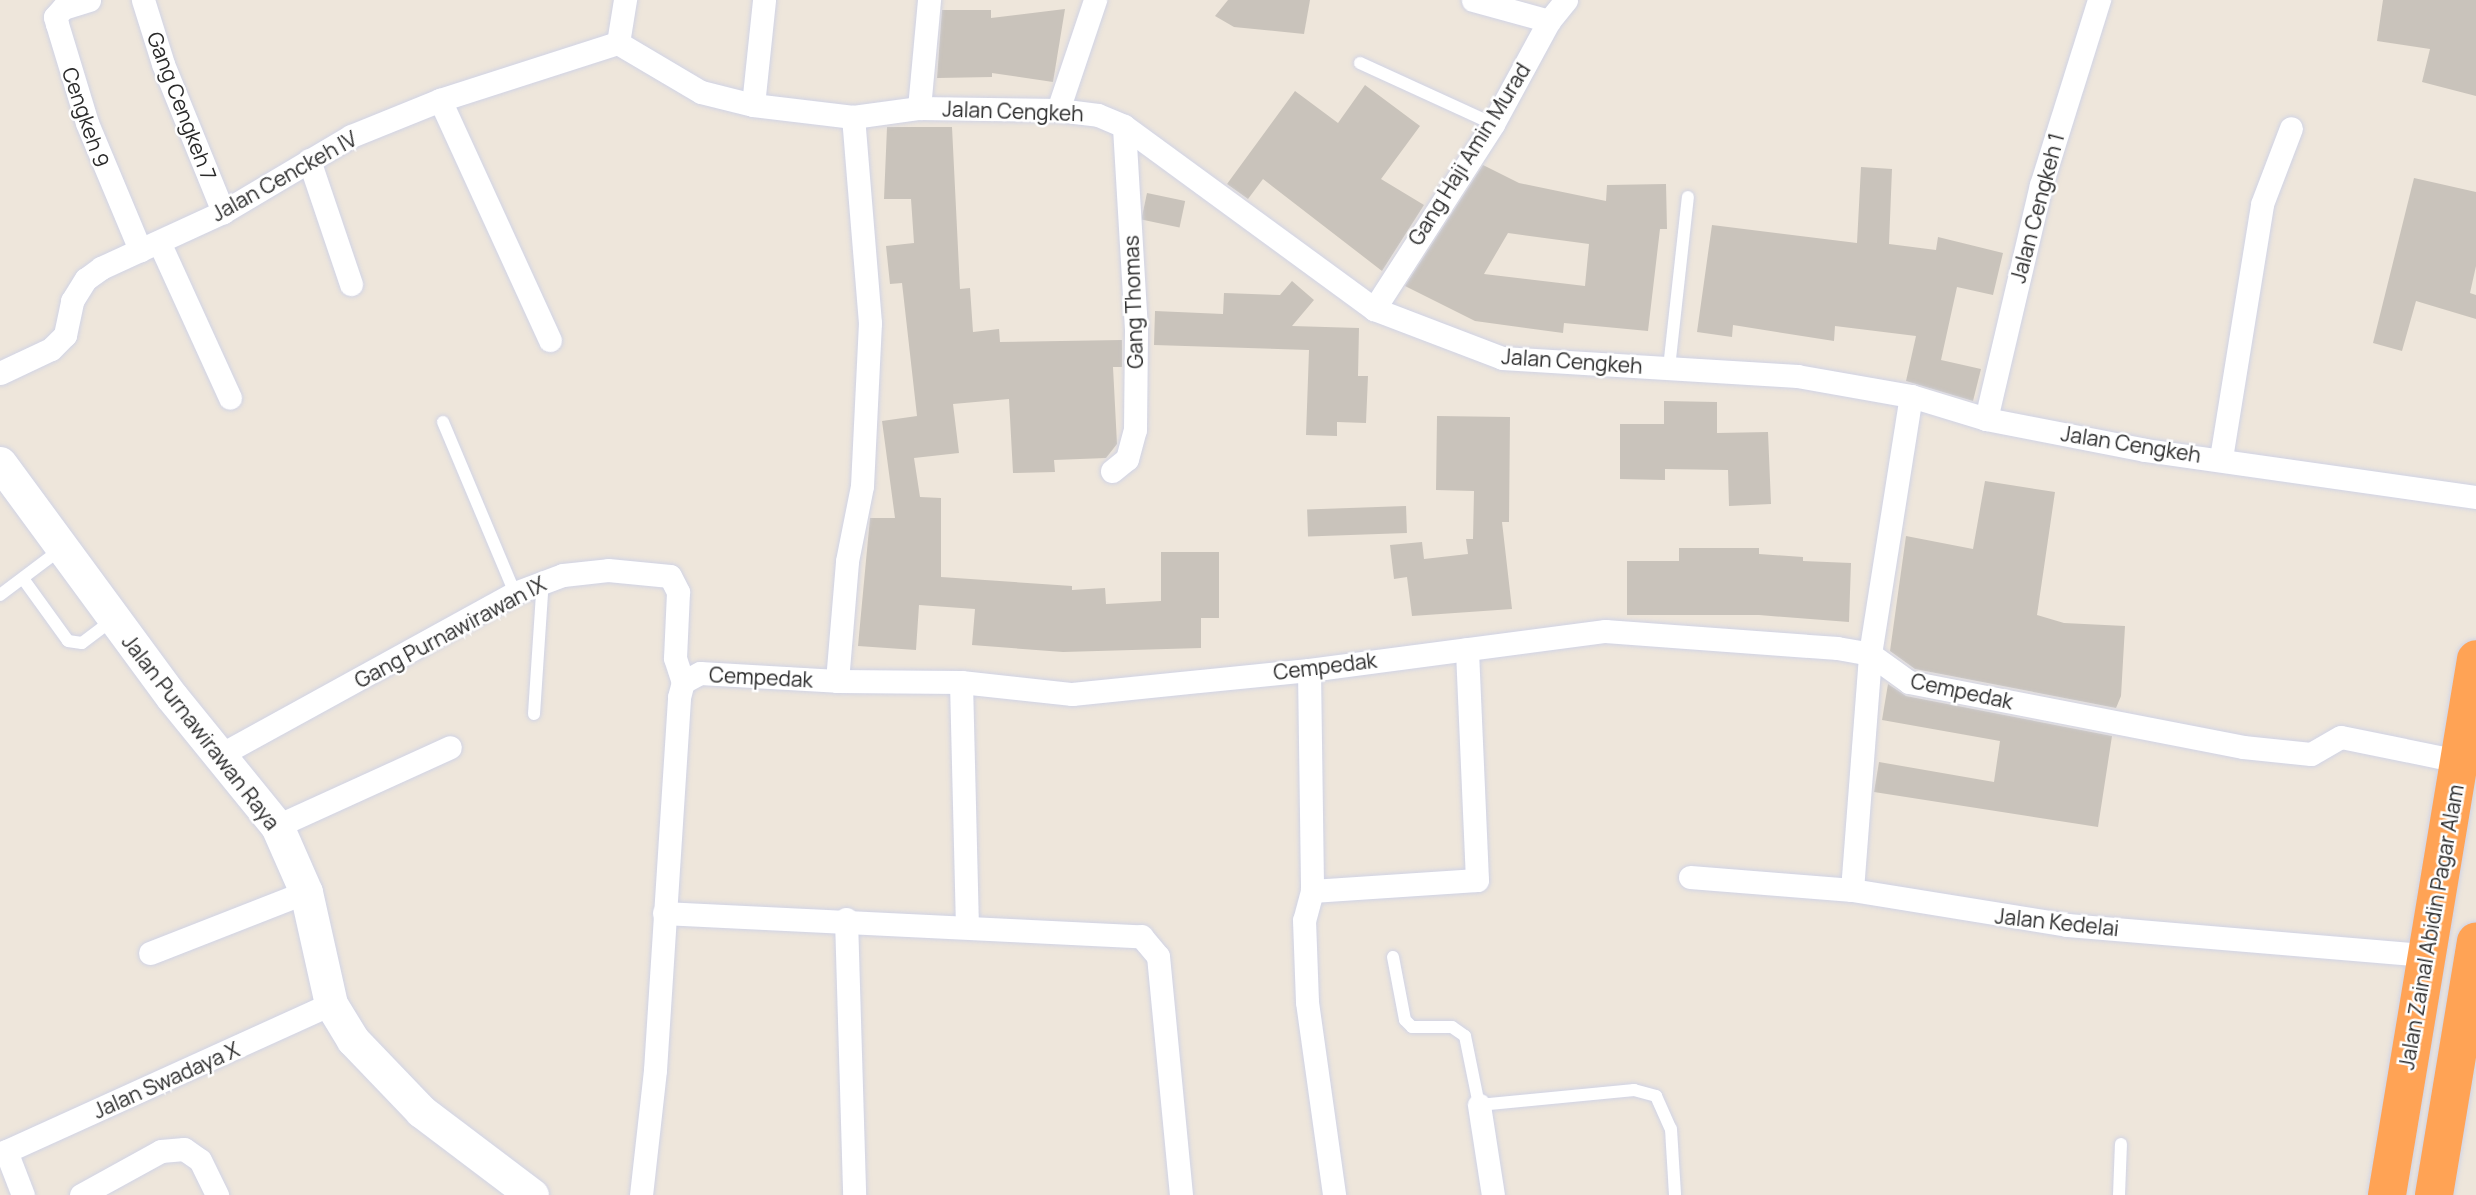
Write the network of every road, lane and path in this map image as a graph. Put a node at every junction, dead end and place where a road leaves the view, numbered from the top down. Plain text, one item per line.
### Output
1 (89, 0) edge
2 (143, 0) edge
3 (625, 0) edge
4 (764, 0) edge
5 (929, 0) edge
6 (1095, 0) edge
7 (1473, 0) edge
8 (1566, 0) edge
9 (2099, 0) edge
10 (1549, 21) junction
11 (618, 43) junction
12 (1360, 63) dead end
13 (440, 100) junction
14 (753, 105) junction
15 (919, 108) junction
16 (1058, 110) junction
17 (853, 117) junction
18 (1493, 124) junction
19 (1124, 126) junction
20 (2291, 128) dead end
21 (309, 160) junction
22 (1688, 197) dead end
23 (223, 212) junction
24 (150, 246) junction
25 (351, 284) dead end
26 (1374, 309) junction
27 (550, 340) dead end
28 (1669, 368) junction
29 (0, 373) edge
30 (1911, 396) junction
31 (230, 398) dead end
32 (1986, 419) junction
33 (443, 422) dead end
34 (2221, 458) junction
35 (0, 463) edge
36 (1112, 471) dead end
37 (2476, 497) edge
38 (61, 548) junction
39 (543, 579) junction
40 (24, 580) junction
41 (515, 593) junction
42 (0, 595) edge
43 (113, 620) junction
44 (1467, 649) junction
45 (1870, 654) junction
46 (2476, 659) edge
47 (1309, 670) junction
48 (837, 681) junction
49 (683, 682) junction
50 (961, 682) junction
51 (534, 714) dead end
52 (450, 747) dead end
53 (220, 755) junction
54 (2459, 761) junction
55 (277, 827) junction
56 (1690, 877) dead end
57 (1852, 890) junction
58 (1312, 891) junction
59 (306, 892) junction
60 (664, 913) junction
61 (846, 919) junction
62 (967, 925) junction
63 (2476, 941) edge
64 (150, 953) dead end
65 (2426, 955) junction
66 (1393, 957) dead end
67 (331, 1003) junction
68 (1479, 1105) junction
69 (2121, 1144) dead end
70 (3, 1152) edge
71 (23, 1195) edge
72 (81, 1195) edge
73 (217, 1195) edge
74 (532, 1195) edge
75 (641, 1195) edge
76 (854, 1195) edge
77 (1181, 1195) edge
78 (1334, 1195) edge
79 (1493, 1195) edge
80 (1675, 1195) edge
81 (2119, 1195) edge
82 (2387, 1195) edge
83 (2434, 1195) edge

1 - 24 street, Cengkeh 9
2 - 23 street, Gang Cengkeh 7
3 - 11 street
4 - 14 street
5 - 15 street
6 - 16 street
7 - 10 street
8 - 10 street, Gang Haji Amin Murad
9 - 32 street, Jalan Cengkeh 1
10 - 18 street, Gang Haji Amin Murad
11 - 13 street, Jalan Cenckeh IV
11 - 14 street, Jalan Cengkeh
12 - 18 lane
13 - 21 street, Jalan Cenckeh IV
13 - 27 street
14 - 17 street, Jalan Cengkeh
15 - 16 street, Jalan Cengkeh
15 - 17 street, Jalan Cengkeh
16 - 19 street, Jalan Cengkeh
17 - 48 street
18 - 26 street, Gang Haji Amin Murad
19 - 26 street, Jalan Cengkeh
19 - 36 street, Gang Thomas
20 - 34 street
21 - 23 street, Jalan Cenckeh IV
21 - 25 street
22 - 28 lane
23 - 24 street, Jalan Cenckeh IV
24 - 29 street, Jalan Cenckeh IV
24 - 31 street
26 - 28 street, Jalan Cengkeh
28 - 30 street, Jalan Cengkeh
30 - 32 street, Jalan Cengkeh
30 - 45 street
32 - 34 street, Jalan Cengkeh
33 - 41 lane
34 - 37 street, Jalan Cengkeh
35 - 38 street, Jalan Purnawirawan Raya
38 - 40 lane
38 - 43 street, Jalan Purnawirawan Raya
39 - 41 street, Gang Purnawirawan IX
39 - 49 street, Gang Purnawirawan IX
39 - 51 lane
40 - 42 lane
40 - 43 lane
41 - 53 street, Gang Purnawirawan IX
43 - 53 street, Jalan Purnawirawan Raya
44 - 45 street, Cempedak
44 - 47 street, Cempedak
44 - 58 street
45 - 54 street, Cempedak
45 - 57 street
46 - 54 highway, Jalan Zainal Abidin Pagar Alam
47 - 50 street, Cempedak
47 - 58 street
48 - 49 street, Cempedak
48 - 50 street, Cempedak
49 - 60 street, Cempedak
50 - 62 street
52 - 55 street
53 - 55 street, Jalan Purnawirawan Raya
54 - 65 highway, Jalan Zainal Abidin Pagar Alam
55 - 59 street, Jalan Purnawirawan Raya
56 - 57 street, Jalan Kedelai
57 - 65 street, Jalan Kedelai
58 - 78 street
59 - 64 street
59 - 67 street, Jalan Purnawirawan Raya
60 - 61 street
60 - 75 street, Cempedak
61 - 62 street
61 - 76 street
62 - 77 street
63 - 83 highway
65 - 82 highway, Jalan Zainal Abidin Pagar Alam
66 - 68 lane
67 - 70 street, Jalan Swadaya X
67 - 74 street, Jalan Purnawirawan Raya
68 - 79 street
68 - 80 lane
69 - 81 lane
70 - 71 street
72 - 73 street

